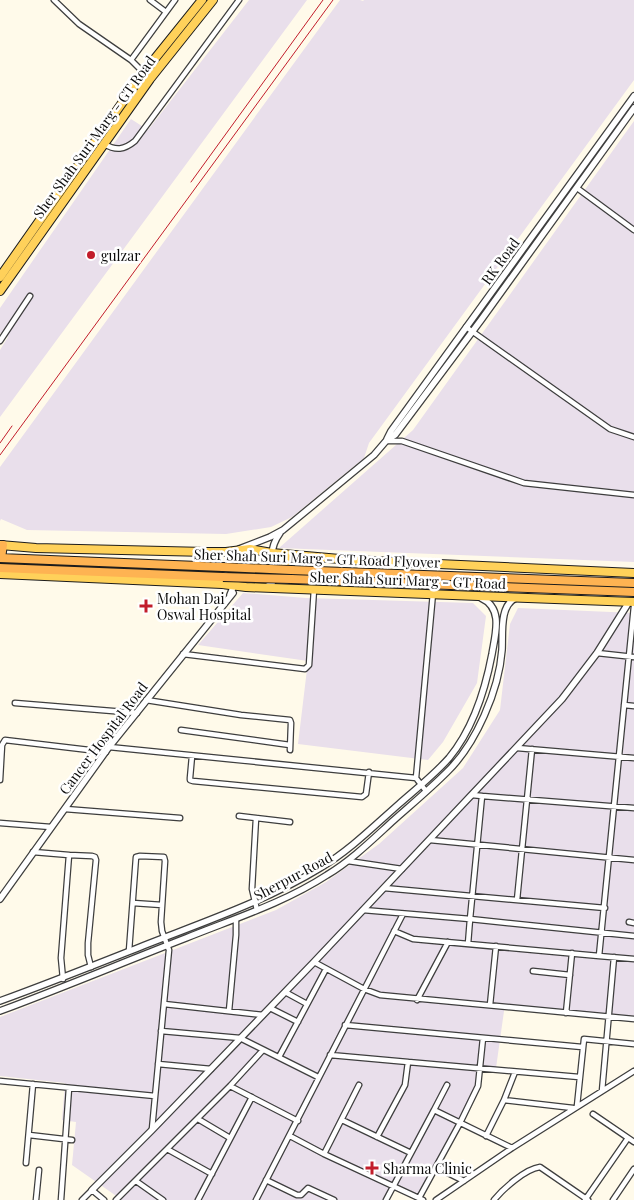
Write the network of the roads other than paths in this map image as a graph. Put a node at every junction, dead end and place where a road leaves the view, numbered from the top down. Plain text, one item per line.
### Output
1 (54, 0) edge
2 (150, 0) edge
3 (175, 0) edge
4 (202, 0) edge
5 (213, 0) edge
6 (240, 0) edge
7 (166, 12) junction
8 (130, 60) junction
9 (141, 71) junction
10 (150, 78) junction
11 (634, 96) edge
12 (634, 108) edge
13 (104, 144) junction
14 (577, 188) junction
15 (634, 230) edge
16 (0, 277) edge
17 (0, 291) edge
18 (30, 296) dead end
19 (466, 327) junction
20 (472, 332) junction
21 (0, 341) edge
22 (634, 437) edge
23 (386, 441) junction
24 (634, 495) edge
25 (283, 530) junction
26 (1, 545) edge
27 (239, 549) junction
28 (272, 553) junction
29 (296, 556) junction
30 (0, 558) edge
31 (3, 571) edge
32 (634, 573) edge
33 (634, 583) edge
34 (290, 584) junction
35 (234, 585) junction
36 (246, 587) junction
37 (263, 587) junction
38 (314, 589) junction
39 (634, 592) edge
40 (433, 594) junction
41 (230, 595) junction
42 (475, 596) junction
43 (522, 597) junction
44 (632, 603) edge
45 (492, 650) junction
46 (502, 651) junction
47 (597, 653) junction
48 (183, 654) junction
49 (631, 657) edge
50 (146, 700) junction
51 (15, 703) dead end
52 (624, 705) junction
53 (634, 706) edge
54 (137, 713) junction
55 (181, 730) dead end
56 (517, 748) junction
57 (108, 749) junction
58 (532, 749) junction
59 (192, 756) junction
60 (620, 757) junction
61 (634, 758) edge
62 (369, 772) junction
63 (416, 778) junction
64 (0, 780) edge
65 (420, 784) junction
66 (426, 791) junction
67 (472, 795) junction
68 (482, 796) junction
69 (527, 799) junction
70 (615, 806) junction
71 (65, 808) junction
72 (634, 808) edge
73 (239, 816) dead end
74 (180, 818) dead end
75 (256, 818) junction
76 (290, 822) dead end
77 (0, 823) edge
78 (51, 827) junction
79 (430, 840) junction
80 (477, 845) junction
81 (350, 847) junction
82 (522, 850) junction
83 (32, 852) junction
84 (355, 854) junction
85 (69, 855) junction
86 (610, 858) junction
87 (634, 860) edge
88 (348, 861) junction
89 (402, 869) junction
90 (384, 888) junction
91 (472, 895) junction
92 (0, 899) edge
93 (517, 900) junction
94 (255, 901) junction
95 (133, 903) junction
96 (162, 905) junction
97 (605, 908) junction
98 (257, 910) junction
99 (363, 910) junction
100 (225, 913) junction
101 (403, 914) junction
102 (236, 919) junction
103 (470, 919) junction
104 (229, 921) junction
105 (394, 931) junction
106 (602, 933) junction
107 (634, 936) edge
108 (164, 938) junction
109 (448, 942) junction
110 (468, 944) junction
111 (167, 945) junction
112 (496, 946) junction
113 (129, 951) junction
114 (572, 953) junction
115 (599, 956) junction
116 (614, 957) junction
117 (634, 959) edge
118 (314, 962) junction
119 (91, 968) junction
120 (326, 969) junction
121 (533, 971) dead end
122 (570, 975) junction
123 (63, 978) junction
124 (364, 990) junction
125 (285, 992) junction
126 (417, 1000) junction
127 (0, 1001) edge
128 (164, 1004) junction
129 (307, 1004) junction
130 (490, 1005) junction
131 (270, 1008) junction
132 (0, 1011) edge
133 (229, 1011) junction
134 (566, 1013) junction
135 (263, 1014) junction
136 (608, 1017) junction
137 (634, 1019) edge
138 (298, 1022) junction
139 (345, 1025) junction
140 (162, 1030) junction
141 (240, 1038) junction
142 (483, 1038) junction
143 (606, 1041) junction
144 (634, 1044) edge
145 (582, 1047) junction
146 (264, 1050) junction
147 (330, 1055) junction
148 (279, 1057) junction
149 (408, 1062) junction
150 (158, 1064) junction
151 (211, 1069) junction
152 (481, 1069) junction
153 (634, 1071) edge
154 (515, 1072) junction
155 (318, 1076) junction
156 (579, 1078) junction
157 (0, 1081) edge
158 (33, 1084) junction
159 (447, 1085) dead end
160 (230, 1086) junction
161 (359, 1086) dead end
162 (69, 1088) junction
163 (602, 1092) junction
164 (155, 1096) junction
165 (252, 1097) junction
166 (504, 1100) junction
167 (575, 1107) junction
168 (434, 1110) junction
169 (593, 1114) dead end
170 (198, 1119) junction
171 (342, 1120) junction
172 (298, 1121) junction
173 (460, 1123) junction
174 (152, 1130) junction
175 (29, 1136) junction
176 (290, 1136) junction
177 (486, 1136) junction
178 (377, 1137) junction
179 (230, 1138) junction
180 (628, 1138) junction
181 (65, 1139) junction
182 (72, 1140) dead end
183 (634, 1142) edge
184 (512, 1148) junction
185 (167, 1149) junction
186 (411, 1153) junction
187 (324, 1154) junction
188 (26, 1163) dead end
189 (436, 1167) junction
190 (634, 1169) edge
191 (39, 1170) dead end
192 (212, 1174) junction
193 (266, 1180) junction
194 (136, 1181) junction
195 (464, 1181) junction
196 (393, 1186) junction
197 (92, 1190) junction
198 (495, 1198) edge
199 (421, 1199) edge
200 (36, 1200) edge
201 (61, 1200) edge
202 (82, 1200) edge
203 (104, 1200) edge
204 (116, 1200) edge
205 (163, 1200) edge
206 (198, 1200) edge
207 (256, 1200) edge
208 (334, 1200) edge
209 (386, 1200) edge
210 (436, 1200) edge
211 (503, 1200) edge
212 (586, 1200) edge
213 (613, 1200) edge

1 - 8 street
2 - 7 street
3 - 7 street
4 - 9 main road, Sher Shah Suri Marg - GT Road
5 - 10 main road, Sher Shah Suri Marg - GT Road
6 - 13 street
7 - 8 street
8 - 9 street
9 - 10 street
9 - 16 main road, Sher Shah Suri Marg - GT Road
10 - 13 main road, Sher Shah Suri Marg - GT Road
11 - 19 street, RK Road
12 - 14 street, RK Road
13 - 17 main road, Sher Shah Suri Marg - GT Road
14 - 15 street
14 - 20 street, RK Road
18 - 21 street
19 - 20 street
19 - 23 street, RK Road
20 - 22 street
20 - 23 street, RK Road
23 - 24 street
23 - 25 street, RK Road
25 - 27 street
25 - 28 street
26 - 27 main road, Sher Shah Suri Marg - GT Road
26 - 30 highway
27 - 28 main road, Sher Shah Suri Marg - GT Road
27 - 35 street
28 - 29 main road, Sher Shah Suri Marg - GT Road
28 - 37 street
29 - 32 main road, Sher Shah Suri Marg - GT Road
29 - 34 main road
30 - 33 highway, Sher Shah Suri Marg - GT Road Flyover, bridge
31 - 34 highway, Sher Shah Suri Marg - GT Road Flyover, bridge
31 - 35 main road, Sher Shah Suri Marg - GT Road
34 - 37 main road, Sher Shah Suri Marg - GT Road
34 - 38 main road, Sher Shah Suri Marg - GT Road
34 - 39 highway, Sher Shah Suri Marg - GT Road Flyover
35 - 36 main road, Sher Shah Suri Marg - GT Road
35 - 41 street
36 - 37 main road, Sher Shah Suri Marg - GT Road
36 - 41 street
38 - 40 main road, Sher Shah Suri Marg - GT Road
38 - 48 street
40 - 42 main road, Sher Shah Suri Marg - GT Road
40 - 63 street
41 - 48 street, Cancer Hospital Road
42 - 43 main road, Sher Shah Suri Marg - GT Road
42 - 45 street, Sherpur Road
43 - 44 main road, Sher Shah Suri Marg - GT Road
43 - 46 street, Sherpur Road
44 - 47 street
44 - 49 street
45 - 46 street
45 - 65 street, Sherpur Road
46 - 66 street, Sherpur Road
47 - 49 street
47 - 56 street
48 - 50 street, Cancer Hospital Road
49 - 52 street
50 - 54 street, Cancer Hospital Road
50 - 55 street
51 - 54 street
52 - 53 street
52 - 60 street
54 - 57 street, Cancer Hospital Road
56 - 58 street
56 - 67 street
57 - 59 street
57 - 64 street
57 - 71 street, Cancer Hospital Road
58 - 60 street
58 - 69 street
59 - 62 street
59 - 62 street
60 - 61 street
60 - 70 street
62 - 63 street
63 - 65 street
65 - 66 street
65 - 81 street, Sherpur Road
66 - 84 street, Sherpur Road
67 - 68 street
67 - 79 street
68 - 69 street
68 - 80 street
69 - 70 street
69 - 82 street
70 - 72 street
70 - 86 street
71 - 74 street
71 - 78 street, Cancer Hospital Road
73 - 75 street
75 - 76 street
75 - 94 street
77 - 78 street
78 - 83 street, Cancer Hospital Road
79 - 80 street
79 - 89 street
80 - 82 street
80 - 91 street
81 - 84 street
81 - 94 street, Sherpur Road
82 - 86 street
82 - 93 street
83 - 85 street
83 - 92 street, Cancer Hospital Road
84 - 88 street, Sherpur Road
85 - 119 street
85 - 123 street
86 - 87 street
86 - 97 street
88 - 89 street
88 - 98 street, Sherpur Road
89 - 90 street
90 - 91 street
90 - 99 street
91 - 93 street
91 - 103 street
93 - 97 street
94 - 98 street
94 - 100 street, Sherpur Road
95 - 96 street
95 - 96 street
95 - 113 street
96 - 108 street
97 - 106 street
98 - 102 street, Sherpur Road
99 - 101 street
99 - 118 street
100 - 104 street
100 - 108 street, Sherpur Road
101 - 103 street
101 - 105 street
102 - 104 street, Sherpur Road
102 - 133 street
103 - 106 street
103 - 110 street
104 - 111 street, Sherpur Road
105 - 109 street
105 - 124 street
106 - 107 street
106 - 115 street
108 - 111 street
108 - 113 street, Sherpur Road
109 - 110 street
109 - 126 street
110 - 112 street
111 - 128 street
111 - 132 street, Sherpur Road
112 - 114 street
112 - 130 street
113 - 119 street, Sherpur Road
114 - 115 street
114 - 122 street
115 - 116 street
116 - 117 street
116 - 136 street
118 - 120 street
118 - 125 street
119 - 123 street, Sherpur Road
120 - 124 street
120 - 129 street
121 - 122 street
122 - 134 street
123 - 127 street, Sherpur Road
124 - 126 street
124 - 139 street
125 - 129 street
125 - 131 street
126 - 130 street
128 - 133 street
128 - 140 street
129 - 138 street
130 - 134 street
131 - 135 street
131 - 138 street
133 - 135 street
134 - 136 street
135 - 141 street
136 - 137 street
136 - 143 street
138 - 148 street
139 - 142 street
139 - 147 street
140 - 141 street
140 - 150 street
141 - 146 street
141 - 151 street
142 - 145 street
142 - 152 street
143 - 144 street
143 - 145 street
143 - 163 street
145 - 156 street
146 - 148 street
146 - 160 street
147 - 149 street
147 - 155 street
148 - 155 street
149 - 152 street
149 - 178 street
150 - 151 street
150 - 164 street
151 - 174 street
152 - 154 street
152 - 173 street
153 - 163 street
154 - 156 street
154 - 166 street
155 - 172 street
156 - 167 street
157 - 158 street
158 - 162 street
158 - 175 street
159 - 168 street
160 - 165 street
160 - 170 street
161 - 171 street
162 - 164 street
162 - 181 street
163 - 167 street
164 - 174 street
165 - 172 street
165 - 179 street
166 - 167 street
166 - 177 street
167 - 184 street
168 - 173 street
168 - 186 street
169 - 180 street
170 - 179 street
170 - 185 street
171 - 178 street
171 - 187 street
172 - 176 street
173 - 177 street
173 - 189 street
174 - 197 street
175 - 181 street
175 - 188 street
176 - 187 street
176 - 193 street
177 - 184 street
178 - 186 street
179 - 192 street
180 - 183 street
180 - 212 street
181 - 182 street
181 - 201 street
184 - 195 street
185 - 192 street
185 - 194 street
186 - 196 street
187 - 196 street
189 - 195 street
189 - 199 street
190 - 213 street
191 - 200 street
192 - 206 street
193 - 207 street
193 - 208 street
194 - 204 street
194 - 205 street
195 - 210 street
196 - 199 street
196 - 209 street
197 - 202 street
197 - 203 street
198 - 211 street
198 - 212 street

